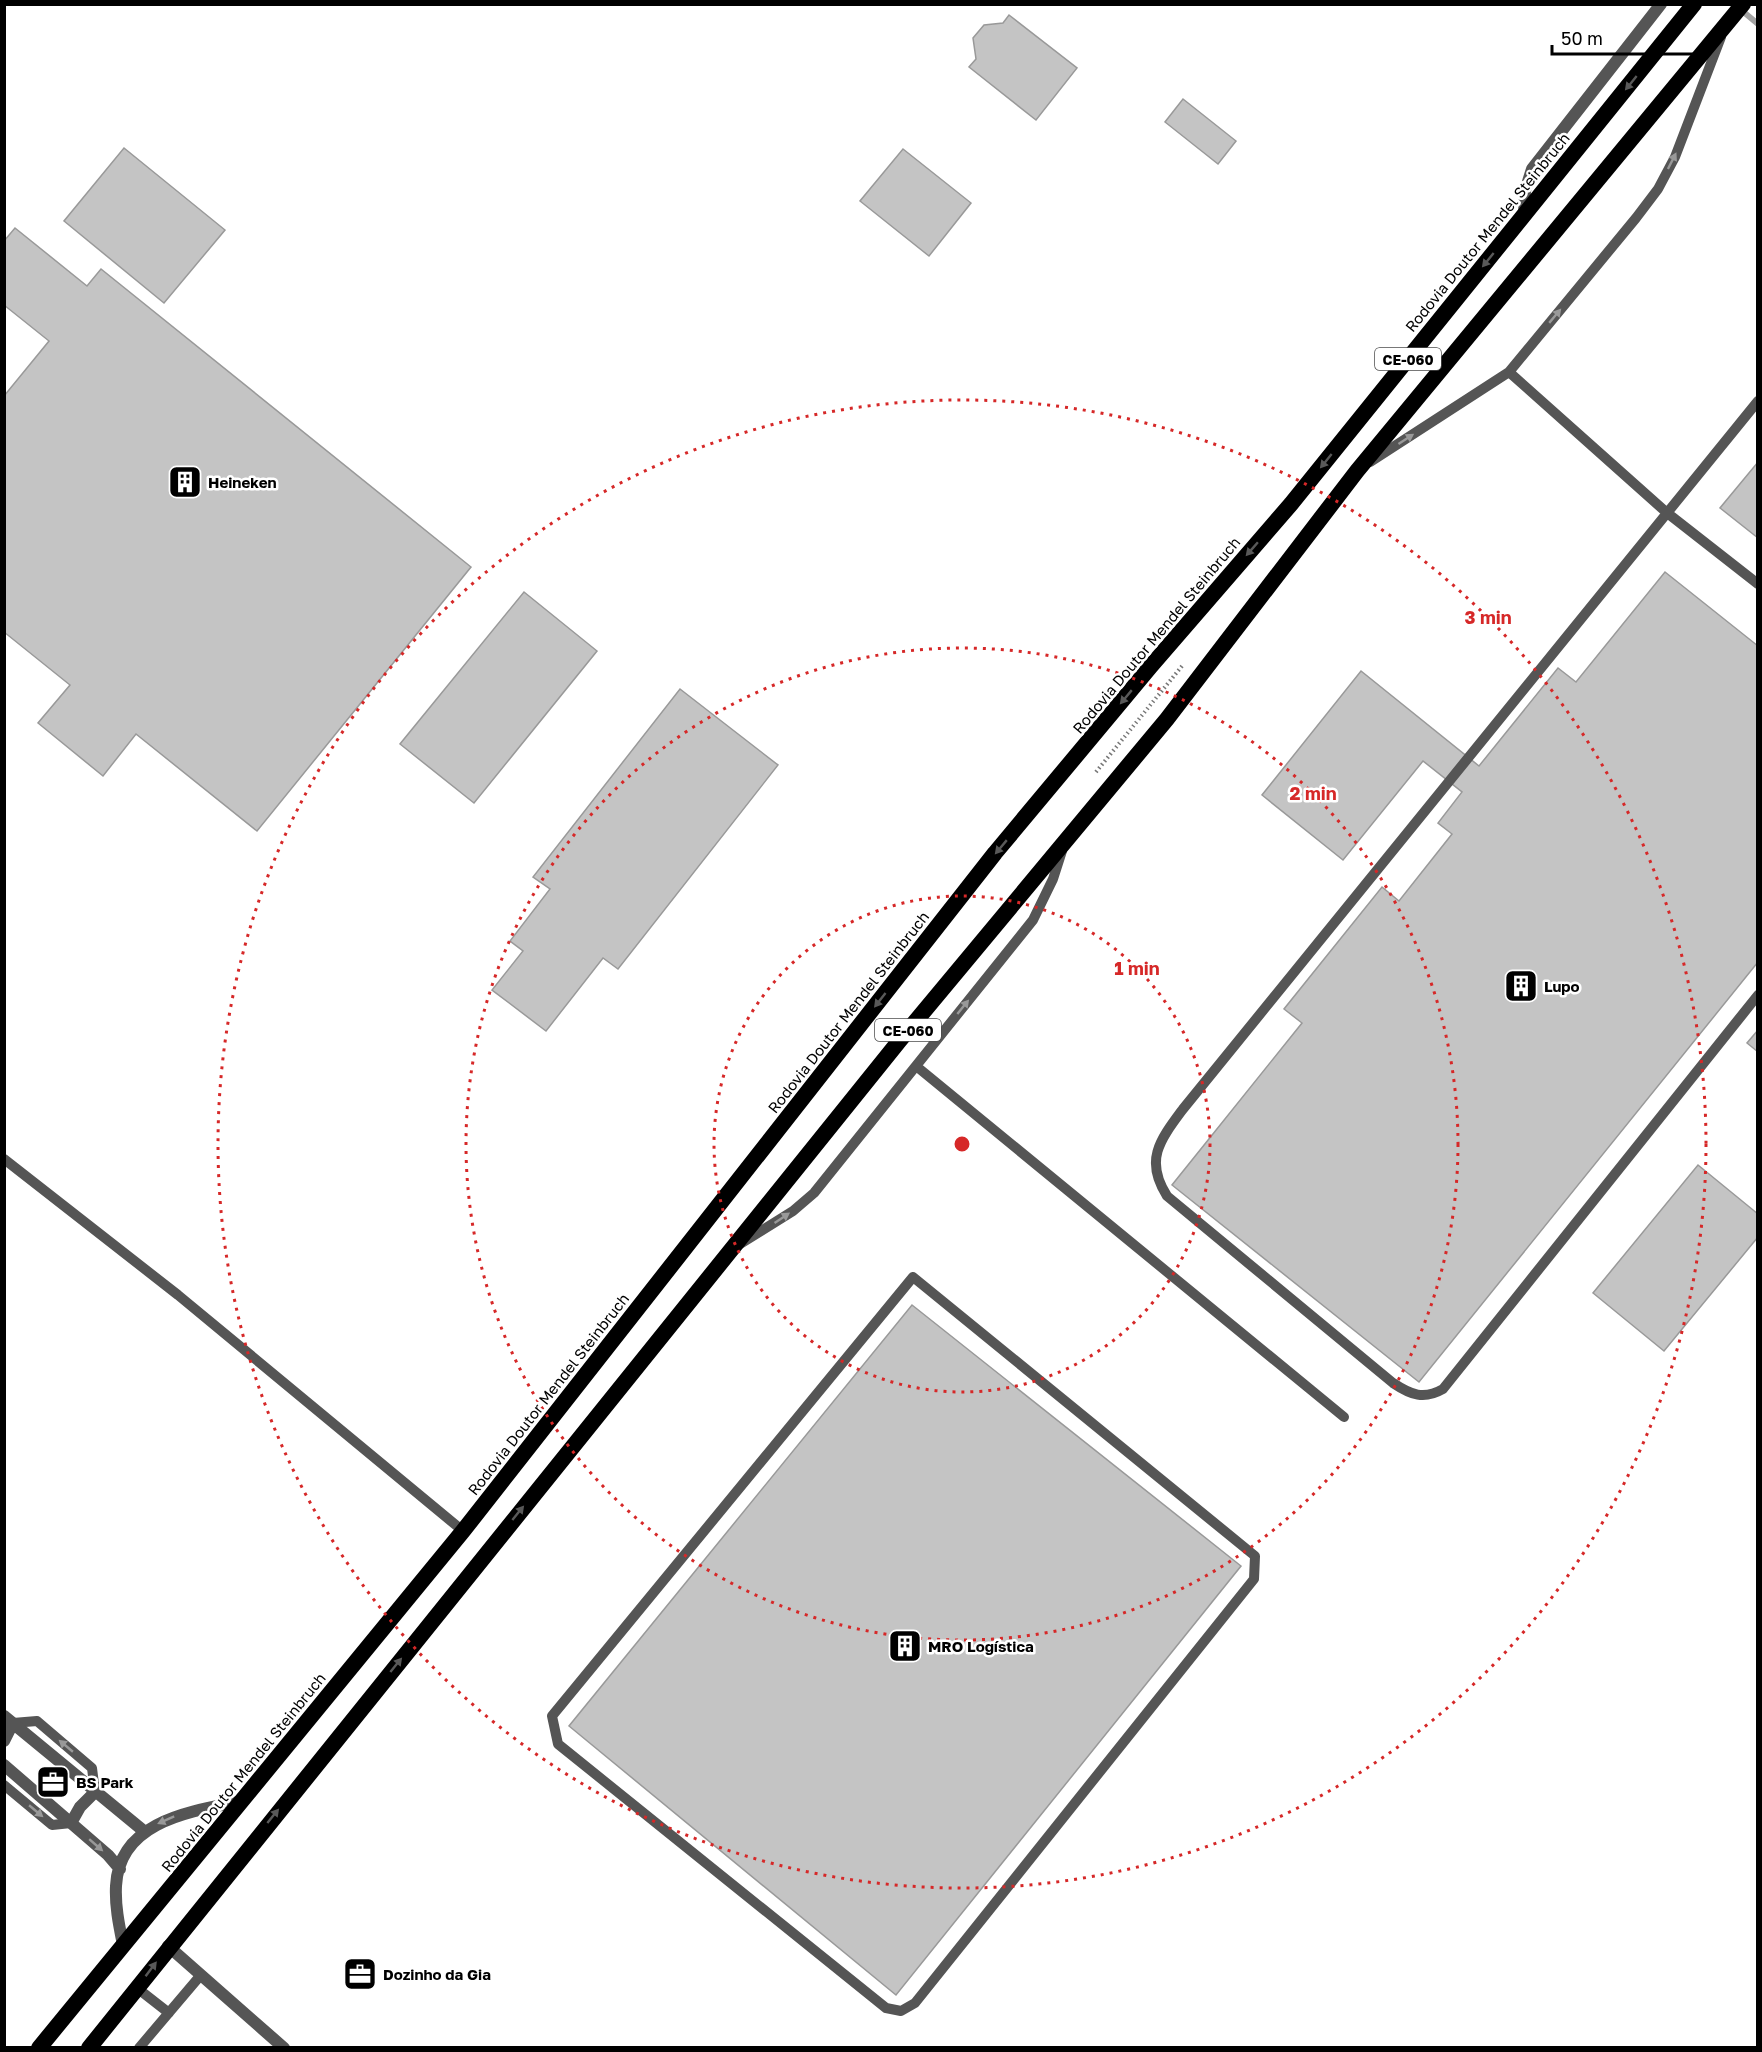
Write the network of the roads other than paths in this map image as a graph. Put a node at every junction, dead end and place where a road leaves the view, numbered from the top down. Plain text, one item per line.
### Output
1 (1661, 4) edge
2 (1694, 4) edge
3 (1733, 17) edge
4 (1524, 214) junction
5 (1509, 372) junction
6 (1758, 401) edge
7 (1357, 471) junction
8 (1666, 512) junction
9 (1758, 584) edge
10 (1064, 844) junction
11 (1758, 995) edge
12 (916, 1066) junction
13 (4, 1159) edge
14 (732, 1248) junction
15 (913, 1277) joint
16 (1344, 1417) dead end
17 (463, 1531) junction
18 (9, 1720) edge
19 (4, 1742) edge
20 (4, 1765) edge
21 (4, 1785) edge
22 (95, 1792) junction
23 (243, 1801) junction
24 (71, 1823) junction
25 (145, 1832) junction
26 (120, 1869) junction
27 (123, 1945) junction
28 (168, 1946) junction
29 (200, 1976) junction
30 (136, 1988) junction
31 (169, 2013) junction
32 (140, 2047) edge
33 (39, 2048) edge
34 (89, 2048) edge
35 (284, 2048) edge

1 - 4 street
2 -> 4 highway, Rodovia Doutor Mendel Steinbruch / CE-060
5 -> 3 lane
3 - 7 highway, CE-060
4 -> 17 highway, Rodovia Doutor Mendel Steinbruch / CE-060
7 -> 5 lane
5 - 8 lane
6 - 8 lane
7 - 10 highway, CE-060
8 - 9 lane
8 - 11 lane
12 -> 10 lane
10 - 14 highway, CE-060
14 -> 12 lane
12 - 16 lane
13 - 17 lane
28 -> 14 highway, CE-060
15 - 15 lane
17 - 23 highway, Rodovia Doutor Mendel Steinbruch / CE-060
18 - 19 street
22 -> 18 street
20 - 24 street
21 -> 24 lane
22 - 24 street
22 - 25 street
23 -> 25 street
23 - 27 highway, Rodovia Doutor Mendel Steinbruch / CE-060
24 -> 26 street
25 - 26 street
26 - 27 street
27 - 33 highway, Rodovia Doutor Mendel Steinbruch / CE-060
28 - 29 street
30 -> 28 highway, CE-060
29 - 31 lane
29 - 35 street
30 - 31 lane
30 - 34 highway, CE-060
31 - 32 lane

